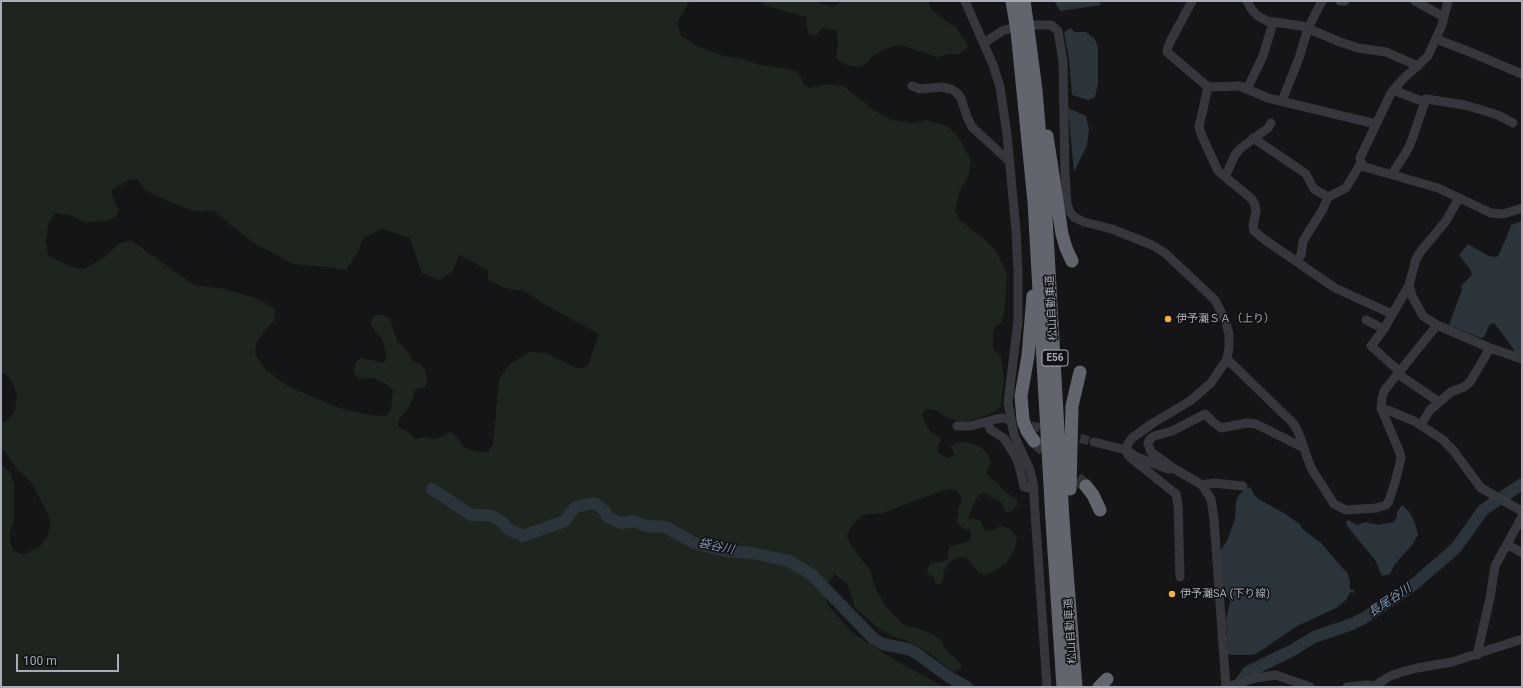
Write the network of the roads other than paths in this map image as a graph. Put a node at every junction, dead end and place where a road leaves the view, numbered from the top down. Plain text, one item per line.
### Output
1 (965, 1) edge
2 (1012, 1) edge
3 (1024, 1) edge
4 (1192, 1) edge
5 (1247, 1) edge
6 (1322, 1) edge
7 (1340, 1) edge
8 (1345, 1) edge
9 (1415, 1) edge
10 (1448, 1) edge
11 (1444, 17) junction
12 (1273, 23) junction
13 (1308, 28) junction
14 (1022, 30) junction
15 (1436, 39) junction
16 (984, 43) junction
17 (1418, 66) junction
18 (1522, 74) edge
19 (912, 86) dead end
20 (1208, 87) junction
21 (1246, 88) junction
22 (1393, 90) junction
23 (1282, 101) junction
24 (1424, 102) junction
25 (1271, 122) dead end
26 (1512, 123) dead end
27 (1376, 124) junction
28 (1028, 136) junction
29 (1253, 138) junction
30 (1010, 162) junction
31 (1361, 164) junction
32 (1392, 174) junction
33 (1225, 177) junction
34 (1328, 197) junction
35 (1459, 198) junction
36 (1522, 208) edge
37 (1072, 261) dead end
38 (1296, 261) junction
39 (1409, 286) junction
40 (1392, 314) junction
41 (1366, 320) dead end
42 (1436, 325) junction
43 (1384, 329) junction
44 (1490, 348) junction
45 (1227, 359) junction
46 (1522, 359) edge
47 (1080, 372) dead end
48 (1399, 373) junction
49 (1439, 402) junction
50 (1381, 408) junction
51 (1003, 418) tunnel mouth
52 (989, 421) junction
53 (1421, 425) junction
54 (957, 426) dead end
55 (1034, 441) tunnel mouth
56 (1094, 442) tunnel mouth
57 (1304, 448) junction
58 (1126, 450) junction
59 (1173, 468) junction
60 (1202, 485) junction
61 (1086, 486) tunnel mouth
62 (1243, 486) dead end
63 (1034, 489) junction
64 (1100, 510) dead end
65 (1522, 511) edge
66 (1522, 517) edge
67 (1507, 544) junction
68 (1522, 553) edge
69 (1180, 577) dead end
70 (1522, 640) edge
71 (1477, 655) junction
72 (1074, 662) junction
73 (1379, 686) edge
74 (1047, 687) edge
75 (1064, 687) edge
76 (1076, 687) edge
77 (1227, 687) edge
78 (1310, 687) edge
79 (1347, 687) edge

1 - 16 street
2 - 14 highway, 松山自動車道 / E56, bridge
3 - 14 highway, 松山自動車道 / E56, bridge
4 - 20 street
5 - 12 street
6 - 13 street
7 - 8 street
9 - 11 street
10 - 11 street
11 - 15 street
12 - 13 street
12 - 21 street
13 - 17 street
13 - 23 street
14 - 28 highway, 松山自動車道 / E56
14 - 37 highway
14 - 72 highway, 松山自動車道 / E56
15 - 17 street
15 - 18 street
16 - 30 street
16 - 45 street
17 - 22 street
19 - 30 street
20 - 21 street
20 - 33 street
21 - 23 street
22 - 24 street
22 - 27 street
23 - 27 street
24 - 26 street
24 - 32 street
25 - 29 street
27 - 31 street
28 - 55 highway
28 - 75 highway, 松山自動車道 / E56
29 - 33 street
29 - 34 street
30 - 63 street
31 - 32 street
31 - 34 street
32 - 35 street
33 - 38 street
34 - 38 street
35 - 36 street
35 - 39 street
38 - 40 street
39 - 40 street
39 - 42 street
40 - 43 street
41 - 43 street
42 - 44 street
42 - 48 street
43 - 48 street
44 - 46 street
44 - 49 street
45 - 57 street
45 - 58 street
47 - 72 highway
48 - 49 street
48 - 50 street
49 - 53 street
50 - 53 street
50 - 57 street
51 - 52 street
52 - 54 street
52 - 63 street
53 - 65 street
56 - 58 street
57 - 59 street
58 - 59 street
58 - 69 street
59 - 60 street
60 - 62 street
60 - 77 street
61 - 64 highway
63 - 74 street
66 - 67 street
67 - 68 street
67 - 71 street
70 - 71 street
71 - 73 street
72 - 76 highway, 松山自動車道 / E56
73 - 79 street
77 - 78 street

